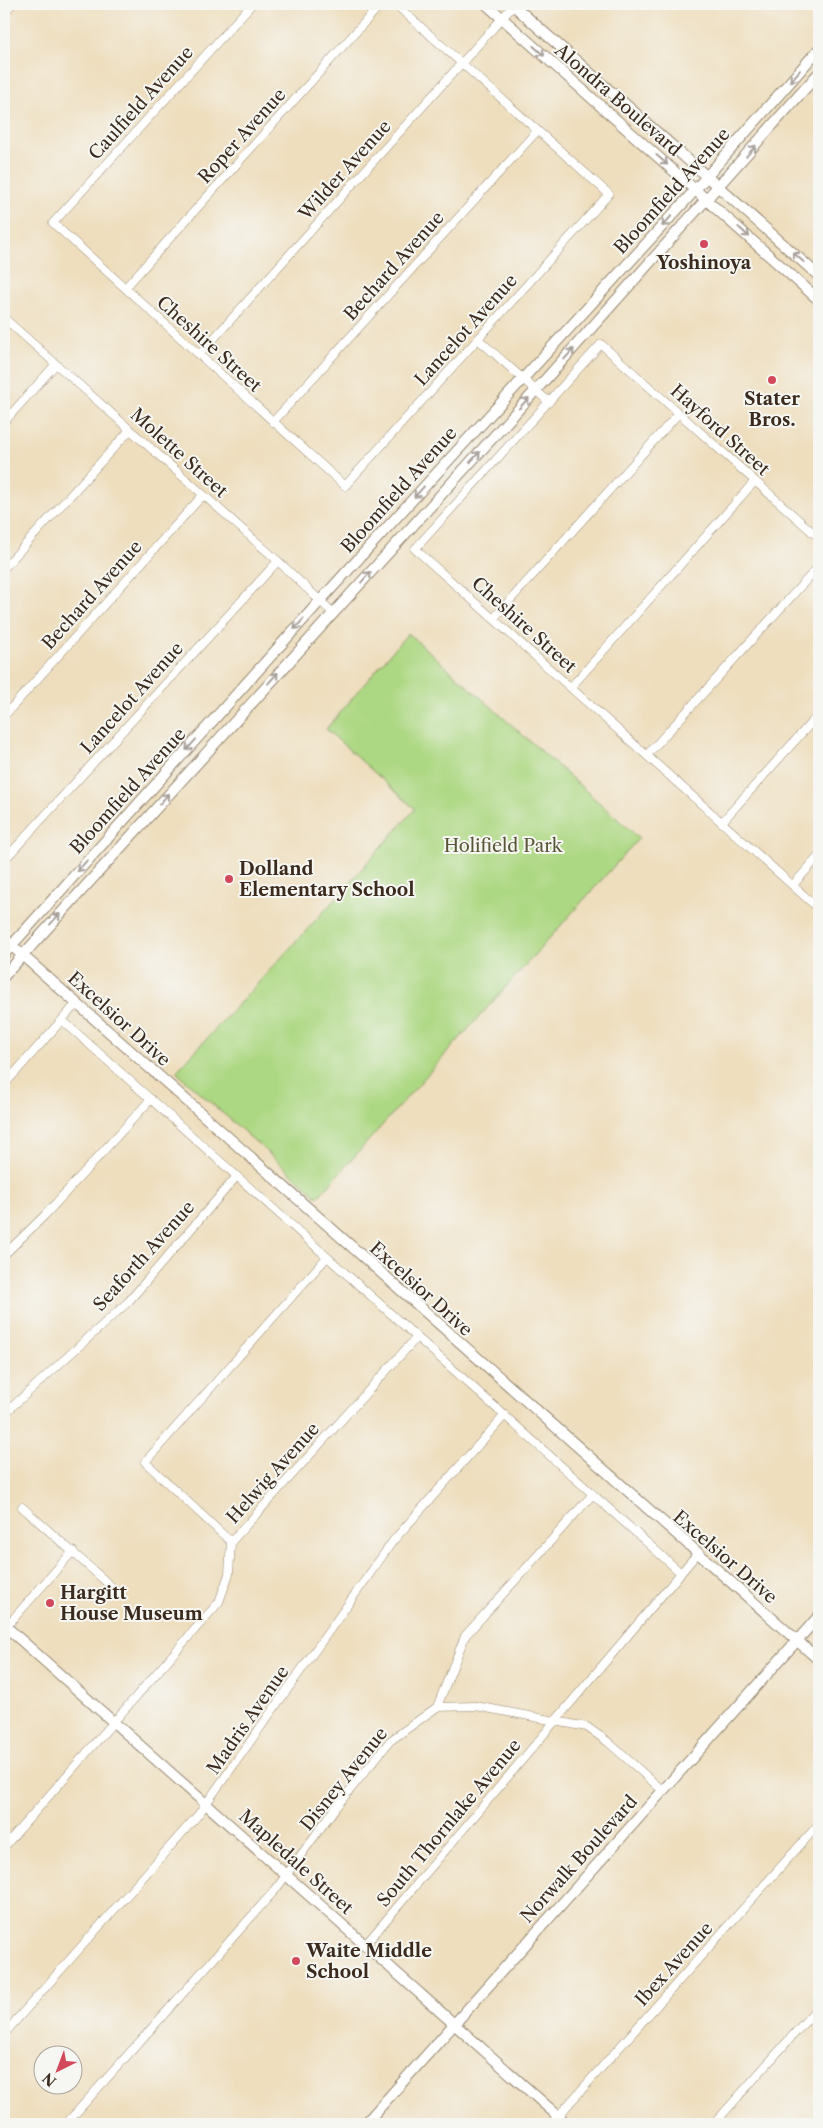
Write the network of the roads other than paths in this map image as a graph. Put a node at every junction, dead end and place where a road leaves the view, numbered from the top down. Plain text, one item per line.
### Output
1 (12, 4) edge
2 (252, 4) edge
3 (381, 4) edge
4 (395, 4) edge
5 (486, 4) edge
6 (513, 4) edge
7 (4, 13) edge
8 (502, 18) junction
9 (819, 49) edge
10 (462, 64) junction
11 (819, 73) edge
12 (538, 130) junction
13 (707, 177) junction
14 (719, 187) junction
15 (696, 190) junction
16 (707, 200) junction
17 (53, 223) joint
18 (819, 276) edge
19 (615, 278) junction
20 (125, 288) junction
21 (627, 289) junction
22 (819, 299) edge
23 (4, 318) edge
24 (478, 339) junction
25 (601, 344) joint
26 (199, 355) junction
27 (56, 364) junction
28 (523, 378) junction
29 (536, 390) junction
30 (549, 402) junction
31 (679, 413) junction
32 (4, 422) edge
33 (273, 422) junction
34 (130, 430) junction
35 (755, 481) junction
36 (345, 486) joint
37 (203, 495) junction
38 (819, 538) edge
39 (278, 561) junction
40 (819, 566) edge
41 (4, 568) edge
42 (320, 601) junction
43 (333, 613) junction
44 (494, 618) junction
45 (570, 687) junction
46 (819, 714) edge
47 (4, 716) edge
48 (648, 754) junction
49 (722, 822) junction
50 (6, 853) edge
51 (819, 856) edge
52 (793, 885) junction
53 (819, 908) edge
54 (6, 946) edge
55 (22, 956) junction
56 (4, 976) edge
57 (77, 1003) junction
58 (62, 1020) junction
59 (4, 1085) edge
60 (151, 1099) junction
61 (237, 1176) junction
62 (4, 1255) edge
63 (327, 1257) junction
64 (417, 1337) junction
65 (4, 1414) edge
66 (505, 1415) junction
67 (593, 1494) junction
68 (22, 1507) dead end
69 (231, 1542) junction
70 (73, 1551) junction
71 (697, 1554) junction
72 (681, 1573) junction
73 (122, 1596) dead end
74 (819, 1616) edge
75 (5, 1626) edge
76 (796, 1641) junction
77 (819, 1660) edge
78 (437, 1707) junction
79 (556, 1720) junction
80 (113, 1722) junction
81 (662, 1790) junction
82 (206, 1804) junction
83 (819, 1824) edge
84 (4, 1847) edge
85 (287, 1876) junction
86 (365, 1945) junction
87 (819, 2006) edge
88 (454, 2024) junction
89 (4, 2034) edge
90 (554, 2120) edge
91 (66, 2124) edge
92 (365, 2124) edge
93 (567, 2124) edge
94 (714, 2124) edge

1 - 7 street
2 - 17 street, Caulfield Avenue
3 - 20 street, Roper Avenue
4 - 10 street
5 - 8 main road, Alondra Boulevard
6 - 8 street, Wilder Avenue
6 - 13 main road, Alondra Boulevard
8 - 10 street, Wilder Avenue
8 -> 15 main road, Alondra Boulevard
9 -> 13 main road, Bloomfield Avenue
10 - 12 street
10 - 26 street, Wilder Avenue
14 -> 11 main road, Bloomfield Avenue
12 - 24 street, Lancelot Avenue
12 - 33 street, Bechard Avenue
13 - 14 main road, Alondra Boulevard
13 - 15 main road, Bloomfield Avenue
14 - 16 main road, Bloomfield Avenue
18 -> 14 main road, Alondra Boulevard
15 - 16 main road, Alondra Boulevard
15 -> 19 main road, Bloomfield Avenue
16 - 21 main road, Bloomfield Avenue
16 -> 22 main road, Alondra Boulevard
17 - 20 street, Cheshire Street
19 - 21 main road
19 - 28 main road, Bloomfield Avenue
20 - 26 street, Cheshire Street
29 -> 21 main road, Bloomfield Avenue
23 - 27 street, Molette Street
24 - 28 street
24 - 36 street, Lancelot Avenue
25 - 30 street, Cheshire Street
25 - 31 street, Hayford Street
26 - 33 street, Cheshire Street
27 - 32 street
27 - 34 street, Molette Street
28 - 29 street
28 -> 42 main road, Bloomfield Avenue
29 - 30 street
43 -> 29 main road, Bloomfield Avenue
30 - 44 street, Cheshire Street
31 - 35 street, Hayford Street
31 - 44 street
33 - 36 street, Cheshire Street
34 - 37 street, Molette Street
34 - 41 street
35 - 38 street, Hayford Street
35 - 45 street
37 - 39 street, Molette Street
37 - 47 street, Bechard Avenue
39 - 42 street, Molette Street
39 - 50 street, Lancelot Avenue
40 - 48 street
42 - 43 street, Molette Street
42 -> 54 main road, Bloomfield Avenue
55 -> 43 main road, Bloomfield Avenue
44 - 45 street, Cheshire Street
45 - 48 street, Cheshire Street
46 - 49 street
48 - 49 street, Cheshire Street
49 - 52 street, Cheshire Street
51 - 52 street
52 - 53 street, Cheshire Street
54 - 55 main road, Excelsior Drive
55 - 56 main road, Bloomfield Avenue
55 - 57 main road, Excelsior Drive
57 - 58 street
57 - 71 main road, Excelsior Drive
58 - 59 street
58 - 60 street
60 - 61 street
60 - 62 street
61 - 63 street
61 - 65 street, Seaforth Avenue
63 - 64 street
63 - 69 street
64 - 66 street
64 - 69 street, Helwig Avenue
66 - 67 street
66 - 82 street, Madris Avenue
67 - 72 street
67 - 78 street
68 - 70 street
69 - 80 street, Helwig Avenue
70 - 73 street
70 - 75 street
71 - 72 street, South Thornlake Avenue
71 - 76 main road, Excelsior Drive
72 - 79 street, South Thornlake Avenue
74 - 76 main road, Norwalk Boulevard
75 - 80 main road, Mapledale Street
76 - 77 main road, Excelsior Drive
76 - 81 main road, Norwalk Boulevard
78 - 79 street
78 - 85 street, Disney Avenue
79 - 81 street
79 - 86 street, South Thornlake Avenue
80 - 82 main road, Mapledale Street
80 - 84 street, Helwig Avenue
81 - 88 main road, Norwalk Boulevard
82 - 85 main road, Mapledale Street
82 - 89 street, Madris Avenue
83 - 90 street, Ibex Avenue
85 - 86 main road, Mapledale Street
85 - 91 street, Disney Avenue
86 - 88 main road, Mapledale Street
87 - 94 street
88 - 90 main road, Mapledale Street
88 - 92 main road, Norwalk Boulevard
90 - 93 main road, Mapledale Street

